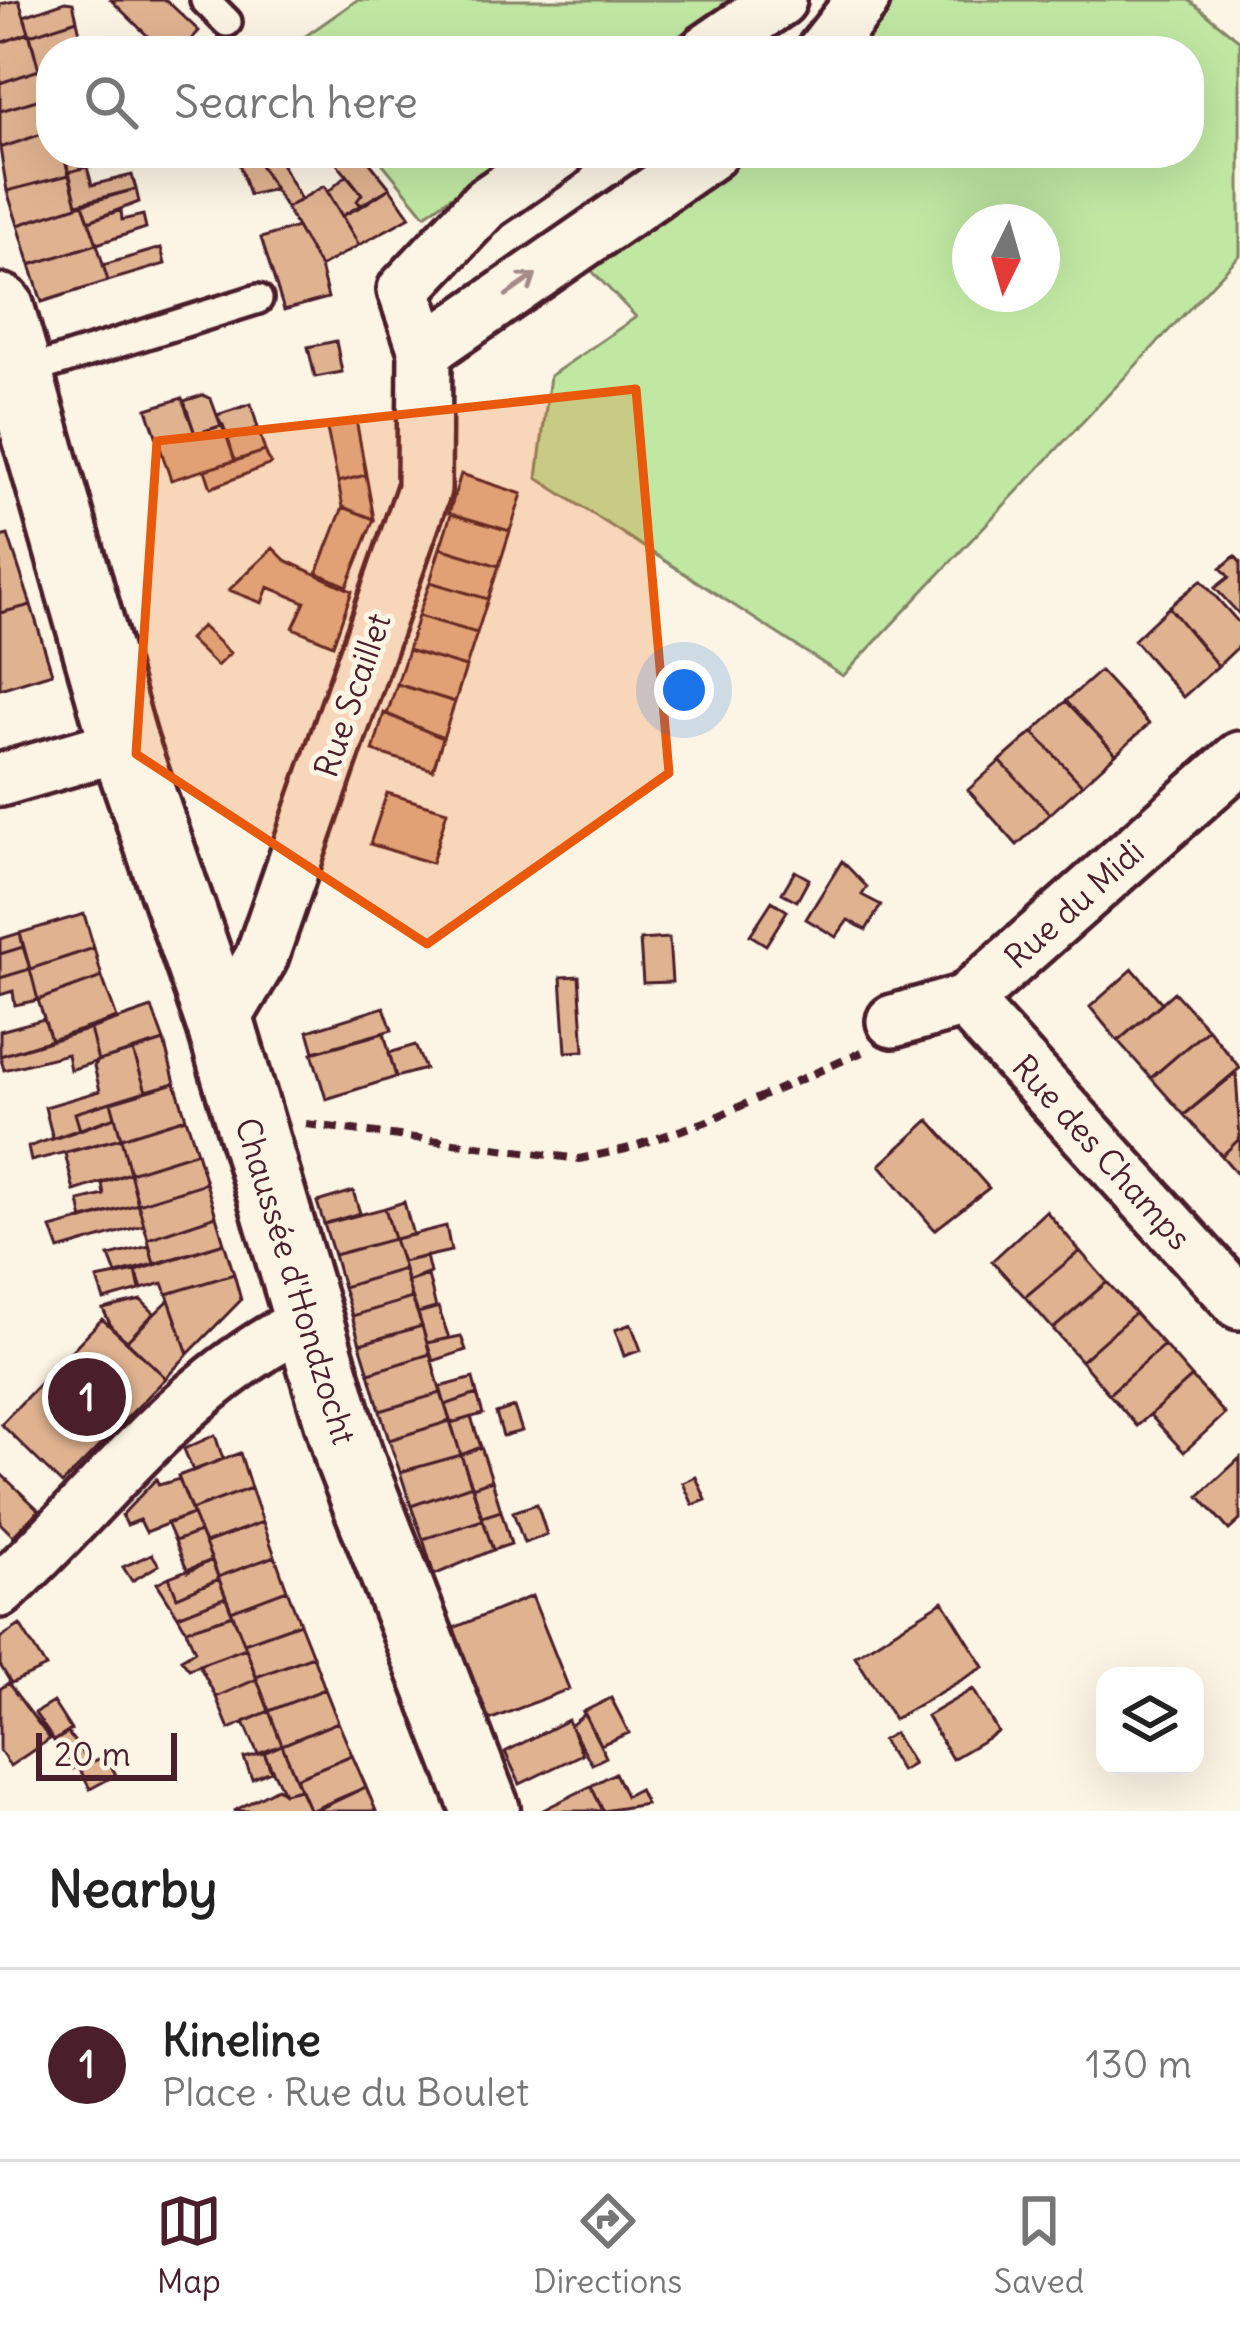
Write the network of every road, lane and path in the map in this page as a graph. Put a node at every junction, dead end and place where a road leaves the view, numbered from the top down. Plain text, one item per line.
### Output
1 (205, 0) edge
2 (780, 0) edge
3 (862, 0) edge
4 (227, 22) dead end
5 (728, 36) edge
6 (834, 36) edge
7 (537, 168) edge
8 (689, 168) edge
9 (258, 299) dead end
10 (0, 308) edge
11 (425, 351) junction
12 (18, 374) junction
13 (124, 744) junction
14 (1240, 758) edge
15 (0, 780) edge
16 (965, 1001) junction
17 (892, 1021) joint
18 (221, 1025) junction
19 (245, 1114) junction
20 (1240, 1303) edge
21 (307, 1322) junction
22 (0, 1591) edge
23 (486, 1811) edge

1 - 4 lane
2 - 5 street
3 - 6 street
7 - 11 street, Rue Scaillet
11 -> 8 street
9 - 12 lane
10 - 12 main road, Chaussée d'Hondzocht
11 - 18 street, Rue Scaillet
12 - 13 main road, Chaussée d'Hondzocht
13 - 15 street
13 - 18 main road, Chaussée d'Hondzocht
14 - 16 street, Rue du Midi
16 - 17 street, Rue du Midi
16 - 20 street, Rue des Champs
17 - 19 path
18 - 19 main road, Chaussée d'Hondzocht
19 - 21 main road, Chaussée d'Hondzocht
21 - 22 street
21 - 23 main road, Chaussée d'Hondzocht

